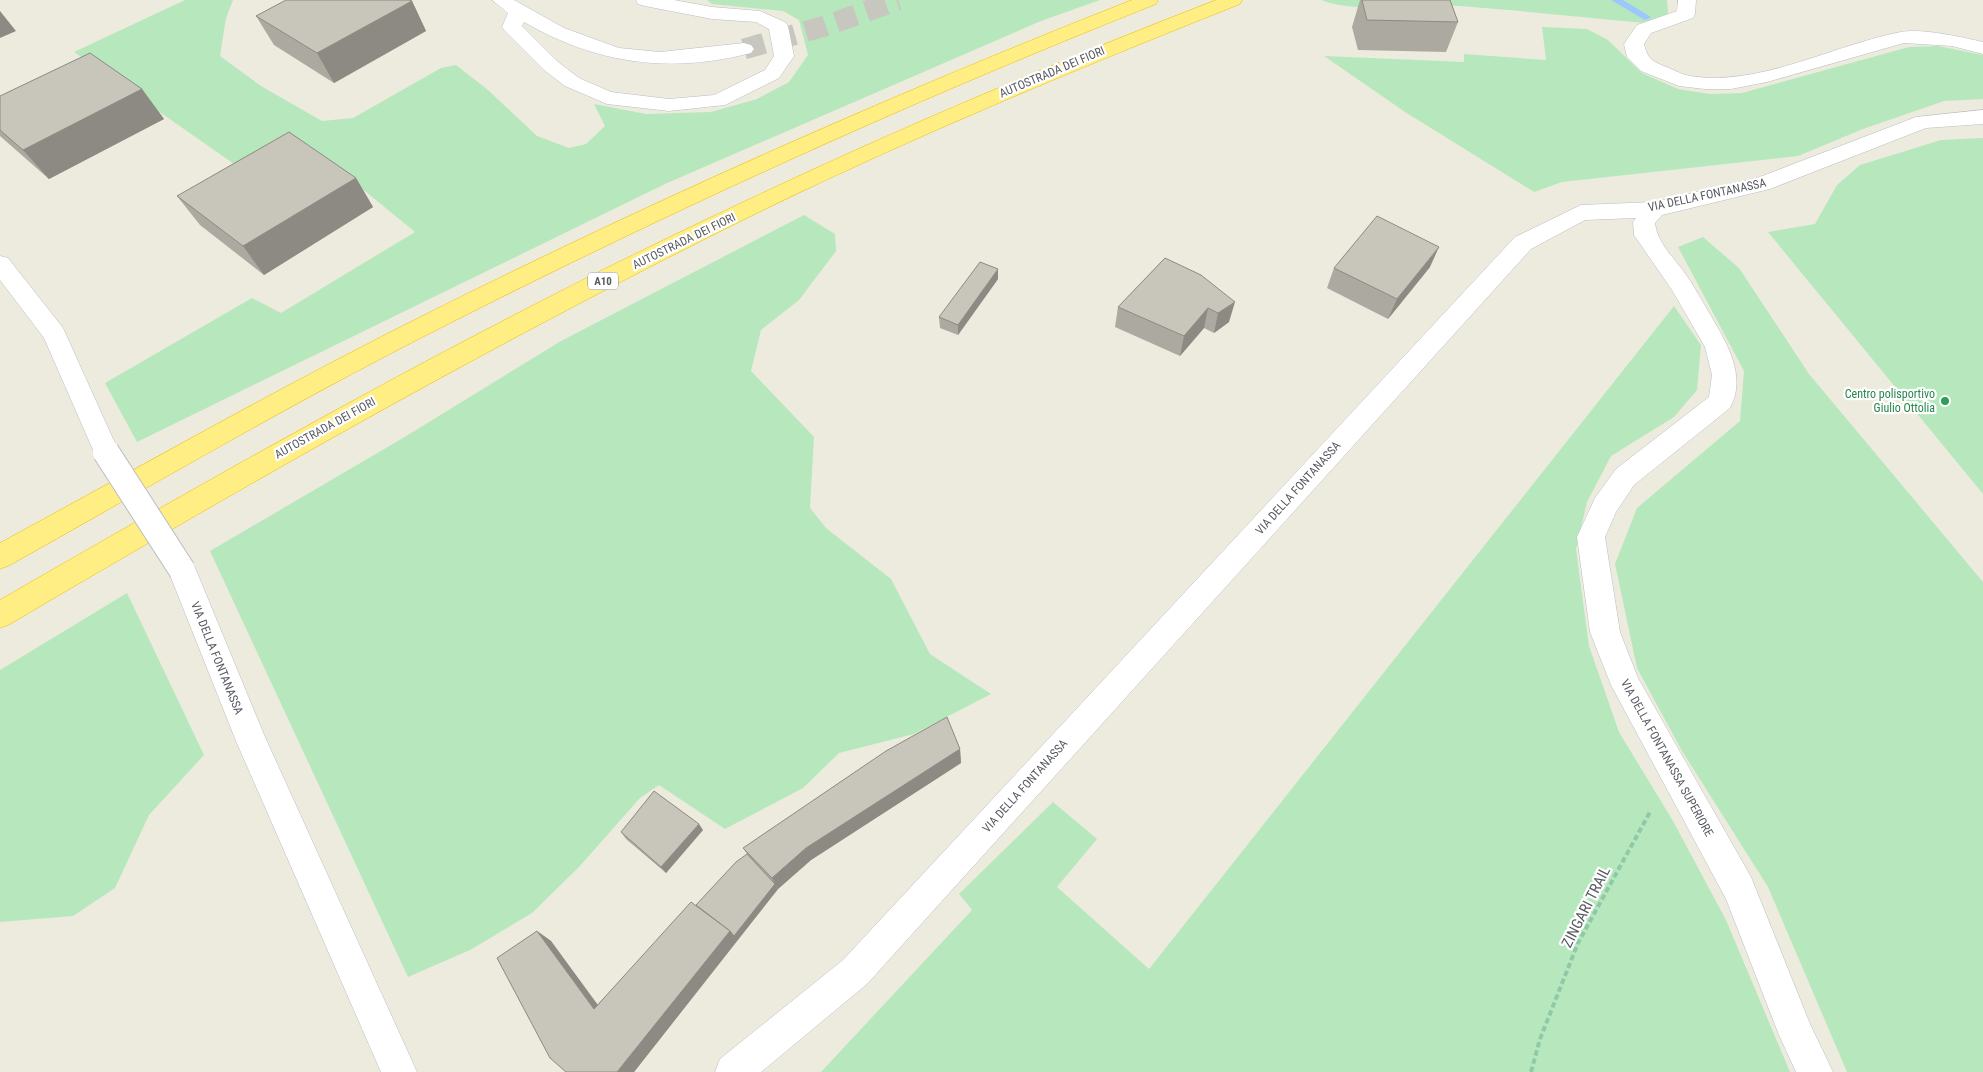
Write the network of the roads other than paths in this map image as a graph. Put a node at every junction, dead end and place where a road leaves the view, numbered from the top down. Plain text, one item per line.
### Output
1 (501, 0) edge
2 (645, 0) edge
3 (1149, 0) edge
4 (1233, 0) edge
5 (1687, 0) edge
6 (518, 11) junction
7 (1983, 48) edge
8 (744, 49) tunnel mouth
9 (1983, 117) edge
10 (1654, 209) junction
11 (0, 264) edge
12 (0, 557) edge
13 (0, 614) edge
14 (399, 1072) edge
15 (733, 1072) edge
16 (1815, 1072) edge

1 - 6 street
2 - 6 street
3 - 12 highway
4 - 13 highway, AUTOSTRADA DEI FIORI / A10
5 - 7 street
6 - 8 street
9 - 10 street, VIA DELLA FONTANASSA
10 - 15 street, VIA DELLA FONTANASSA
10 - 16 street, VIA DELLA FONTANASSA SUPERIORE
11 - 14 street, VIA DELLA FONTANASSA, bridge

